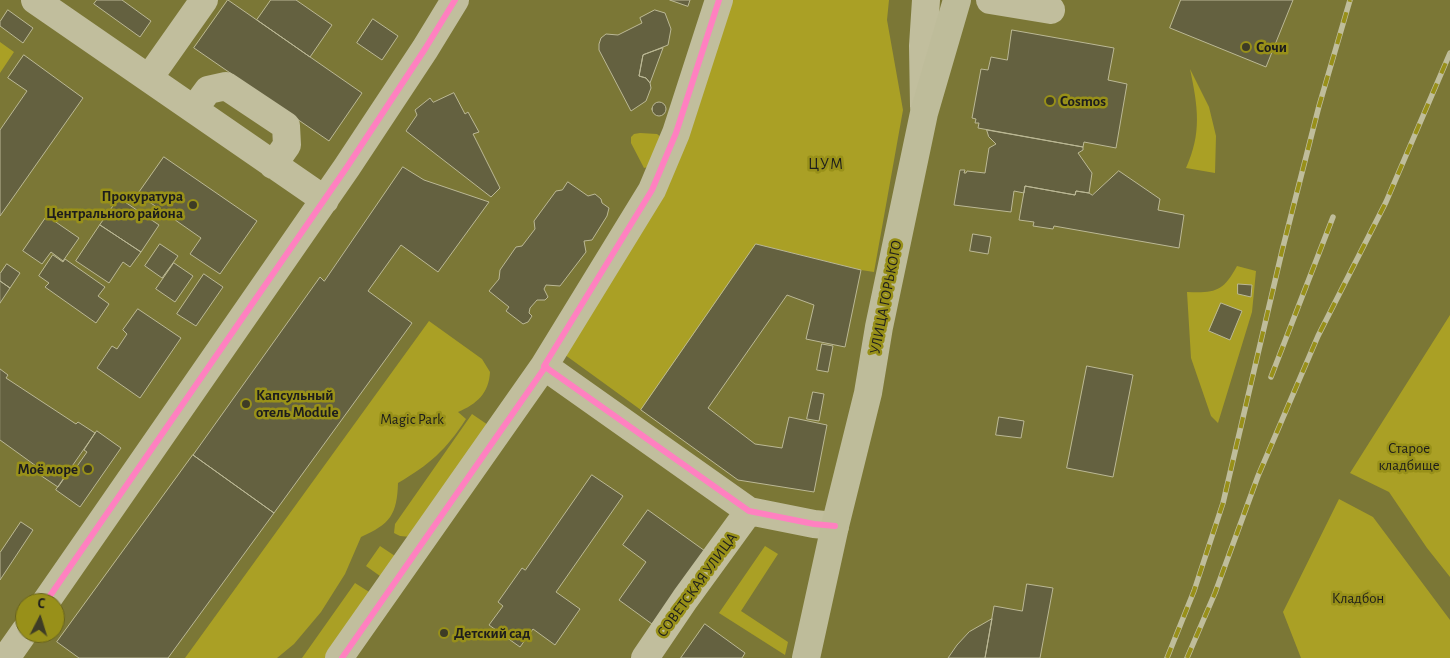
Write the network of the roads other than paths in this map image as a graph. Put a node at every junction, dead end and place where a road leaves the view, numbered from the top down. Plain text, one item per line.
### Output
1 (35, 0) edge
2 (204, 0) edge
3 (455, 0) edge
4 (718, 0) edge
5 (926, 0) edge
6 (957, 0) edge
7 (996, 0) edge
8 (1039, 6) edge
9 (149, 78) junction
10 (194, 109) junction
11 (924, 113) junction
12 (273, 165) junction
13 (324, 200) junction
14 (544, 366) junction
15 (749, 511) junction
16 (835, 526) junction
17 (52, 593) edge
18 (17, 643) edge
19 (6, 658) edge
20 (339, 658) edge
21 (645, 658) edge
22 (806, 658) edge

1 - 9 street
2 - 9 street
3 - 13 street
4 - 14 street
5 - 11 street
6 - 11 main road, УЛИЦА ГОРЬКОГО
7 - 8 street
9 - 10 street
10 - 12 street
10 - 12 street
11 - 16 main road, УЛИЦА ГОРЬКОГО
12 - 13 street
13 - 17 street
14 - 15 street
14 - 20 street
15 - 16 street
15 - 21 street, СОВЕТСКАЯ УЛИЦА
16 - 22 main road, УЛИЦА ГОРЬКОГО
18 - 19 street

